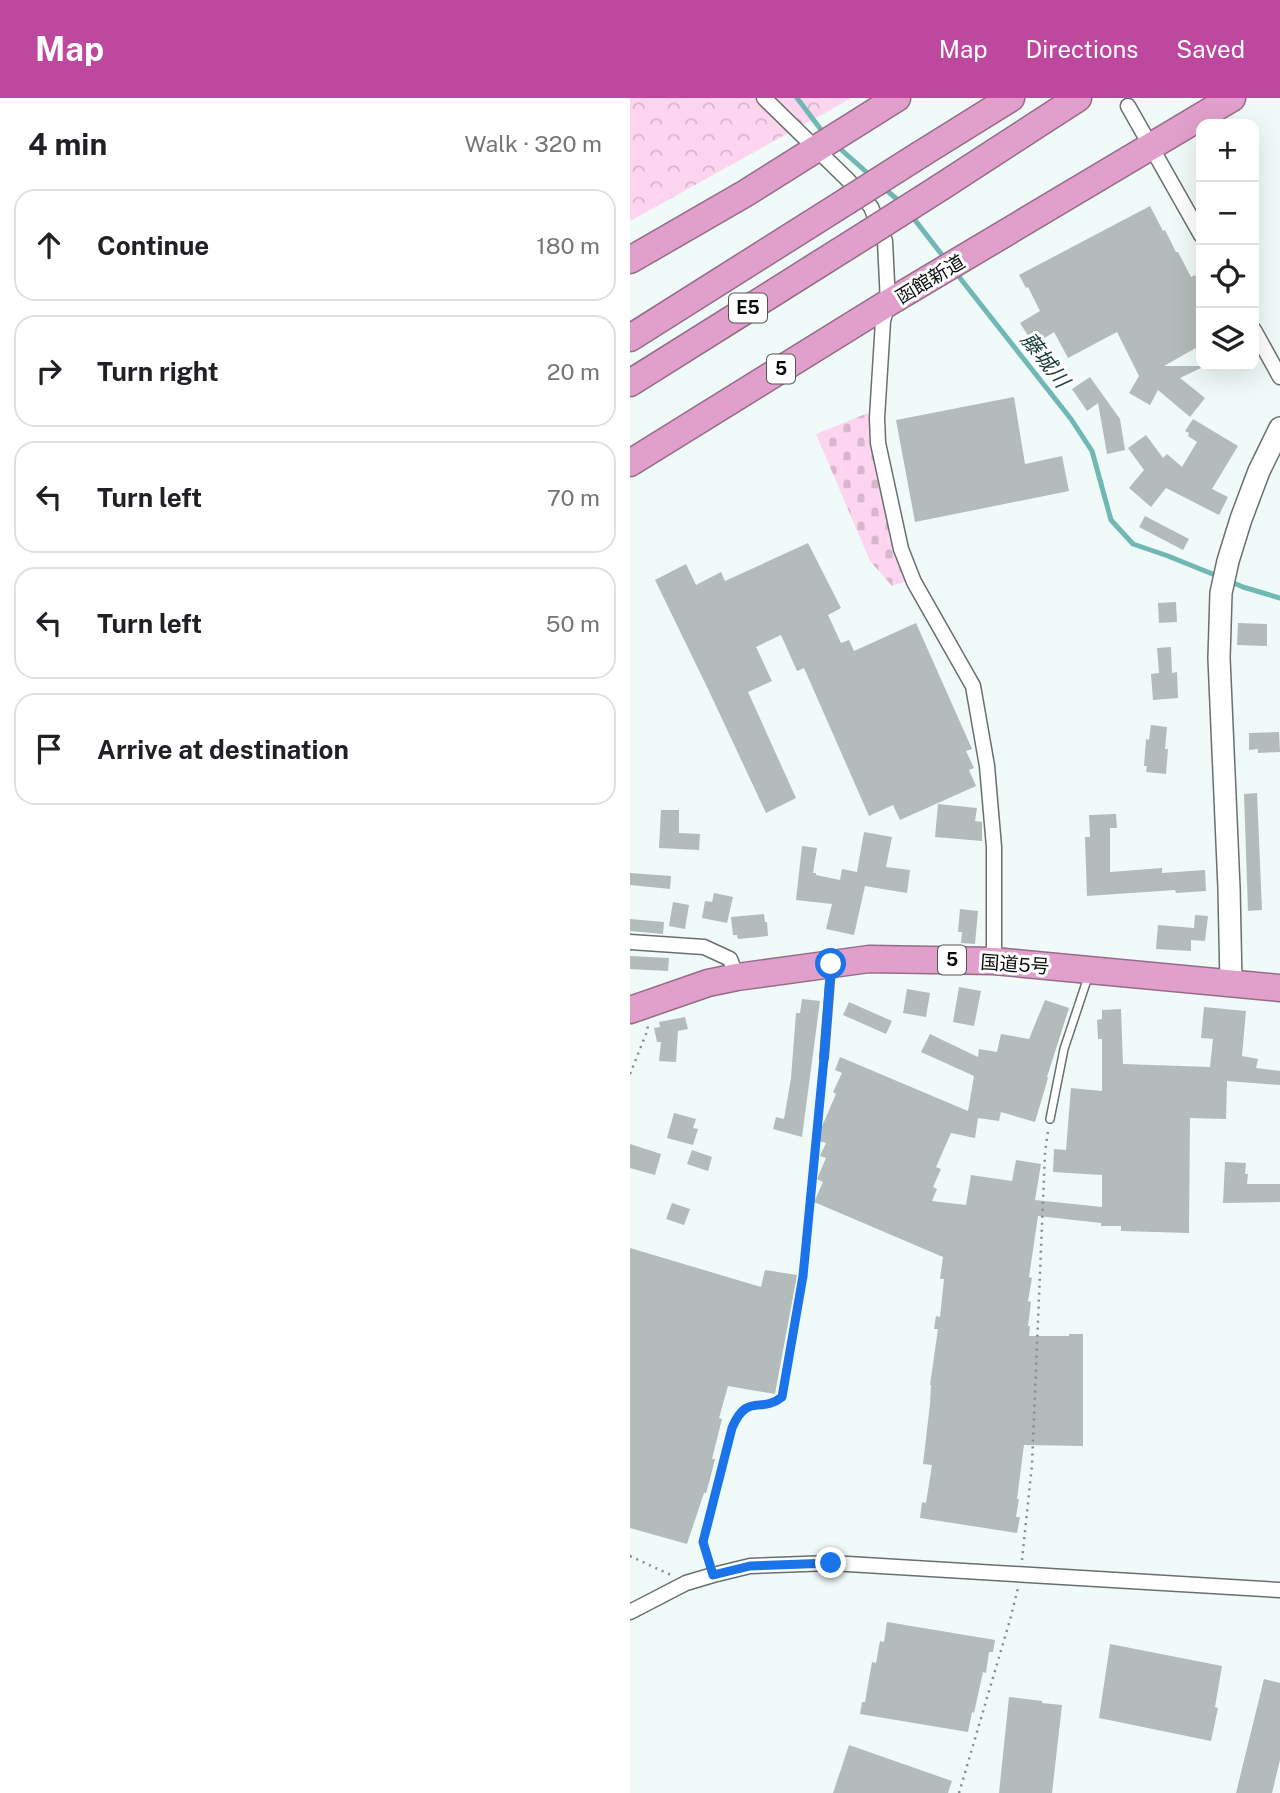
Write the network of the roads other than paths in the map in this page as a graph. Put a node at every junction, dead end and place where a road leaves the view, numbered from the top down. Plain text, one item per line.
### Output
1 (764, 98) edge
2 (1011, 98) edge
3 (1078, 98) edge
4 (1232, 98) edge
5 (891, 101) edge
6 (1128, 106) dead end
7 (820, 146) junction
8 (1152, 146) junction
9 (1196, 227) edge
10 (630, 260) edge
11 (888, 303) junction
12 (630, 338) edge
13 (1259, 339) edge
14 (1280, 377) edge
15 (630, 383) edge
16 (1280, 428) edge
17 (630, 463) edge
18 (630, 942) edge
19 (994, 961) junction
20 (831, 964) junction
21 (1091, 970) junction
22 (737, 977) junction
23 (1231, 983) junction
24 (1280, 988) edge
25 (637, 1008) edge
26 (824, 1058) road end
27 (1050, 1118) road end
28 (1280, 1590) edge
29 (630, 1612) edge

1 - 7 street
2 - 12 highway, E5, bridge
3 - 15 highway, E5, bridge
4 - 8 highway, 函館新道 / 5
5 - 7 highway
6 - 8 street
7 - 10 highway
7 - 11 street
8 - 9 street
8 - 11 highway, 函館新道 / 5
11 - 17 highway, 函館新道 / 5
11 - 19 street
13 - 14 street
16 - 23 street
18 - 22 street
19 - 20 highway, 国道5号 / 5
19 - 21 highway, 国道5号 / 5
20 - 22 highway, 国道5号 / 5
20 - 26 lane
21 - 23 highway, 国道5号 / 5
21 - 27 lane
22 - 25 highway, 国道5号 / 5
23 - 24 highway, 国道5号 / 5
28 - 29 street

